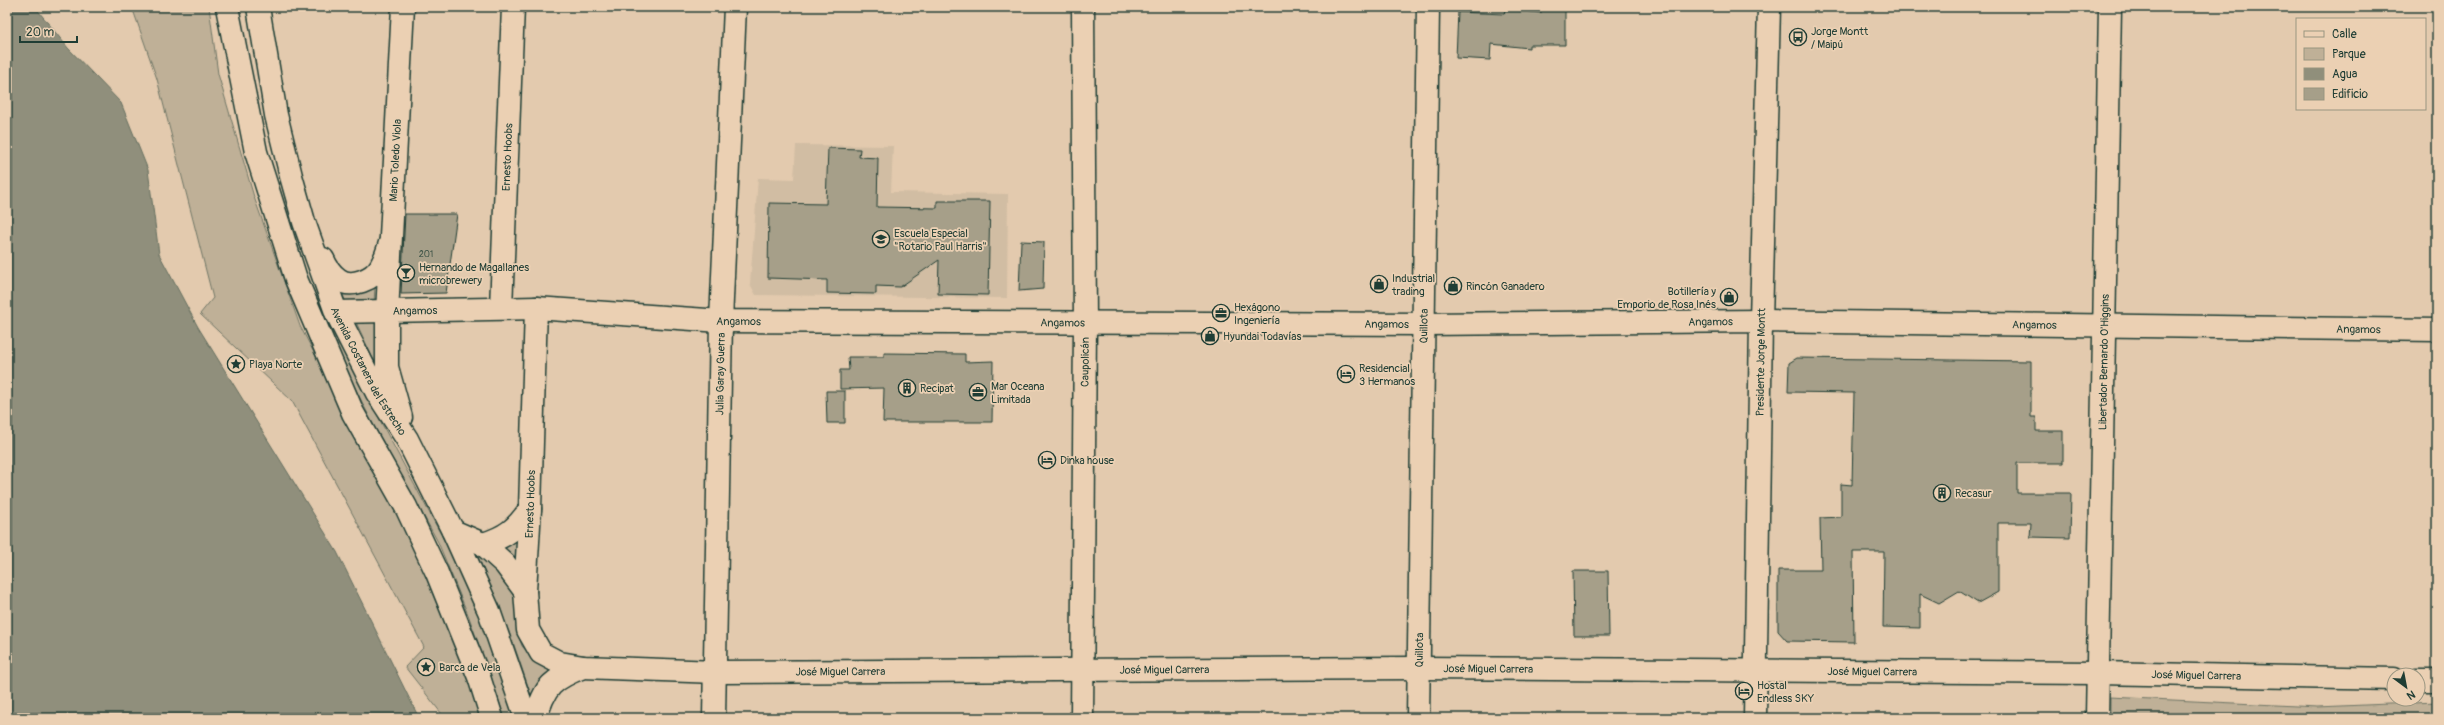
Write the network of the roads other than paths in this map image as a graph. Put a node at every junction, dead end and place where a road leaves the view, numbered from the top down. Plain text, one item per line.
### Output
1 (227, 7) edge
2 (240, 7) edge
3 (258, 7) edge
4 (403, 7) edge
5 (513, 7) edge
6 (735, 7) edge
7 (1082, 7) edge
8 (1428, 7) edge
9 (1769, 7) edge
10 (2110, 7) edge
11 (231, 30) junction
12 (304, 222) junction
13 (390, 243) junction
14 (296, 279) junction
15 (501, 308) junction
16 (536, 308) junction
17 (336, 312) junction
18 (387, 313) junction
19 (721, 321) junction
20 (1760, 321) junction
21 (1085, 324) junction
22 (1424, 324) junction
23 (2105, 327) junction
24 (2437, 330) edge
25 (407, 439) junction
26 (530, 509) junction
27 (453, 531) junction
28 (483, 544) junction
29 (525, 591) junction
30 (583, 667) junction
31 (1418, 668) junction
32 (1083, 669) junction
33 (716, 672) junction
34 (1756, 672) junction
35 (2098, 673) junction
36 (2386, 679) edge
37 (2426, 680) edge
38 (2437, 680) edge
39 (492, 718) edge
40 (526, 718) edge
41 (536, 718) edge
42 (714, 718) edge
43 (1082, 718) edge
44 (1418, 718) edge
45 (1755, 718) edge
46 (2097, 718) edge

1 - 11 street
2 - 11 street
3 - 12 street, Avenida Costanera del Estrecho
4 - 13 street, Mario Toledo Viola
5 - 15 street, Ernesto Hoobs
6 - 19 street, Julia Garay Guerra
7 - 21 street, Caupolicán
8 - 22 street, Quillota
9 - 20 street, Presidente Jorge Montt
10 - 23 street, Libertador Bernardo O'Higgins
11 - 14 street
12 - 13 street
12 - 17 street, Avenida Costanera del Estrecho
13 - 18 street, Mario Toledo Viola
14 - 17 street
14 - 39 street
15 - 16 street, Angamos
15 - 18 street, Angamos
16 - 19 street, Angamos
16 - 26 street, Ernesto Hoobs
17 - 18 street, Angamos
17 - 25 street, Avenida Costanera del Estrecho
18 - 25 street, Mario Toledo Viola
19 - 21 street, Angamos
19 - 33 street, Julia Garay Guerra
20 - 22 street, Angamos
20 - 23 street, Angamos
20 - 34 street, Presidente Jorge Montt
21 - 22 street, Angamos
21 - 32 street, Caupolicán
22 - 31 street, Quillota
23 - 24 street, Angamos
23 - 35 street, Libertador Bernardo O'Higgins
25 - 27 street, Avenida Costanera del Estrecho
26 - 28 street
26 - 29 street, Ernesto Hoobs
27 - 28 street
27 - 40 street, Avenida Costanera del Estrecho
28 - 29 street
29 - 30 street, Ernesto Hoobs
30 - 33 street, José Miguel Carrera
30 - 41 street
31 - 32 street, José Miguel Carrera
31 - 34 street, José Miguel Carrera
31 - 44 street, Quillota
32 - 33 street, José Miguel Carrera
32 - 43 street, Caupolicán
33 - 42 street, Julia Garay Guerra
34 - 35 street, José Miguel Carrera
34 - 45 street, Presidente Jorge Montt
35 - 36 street, José Miguel Carrera
35 - 46 street, Libertador Bernardo O'Higgins
37 - 38 street

